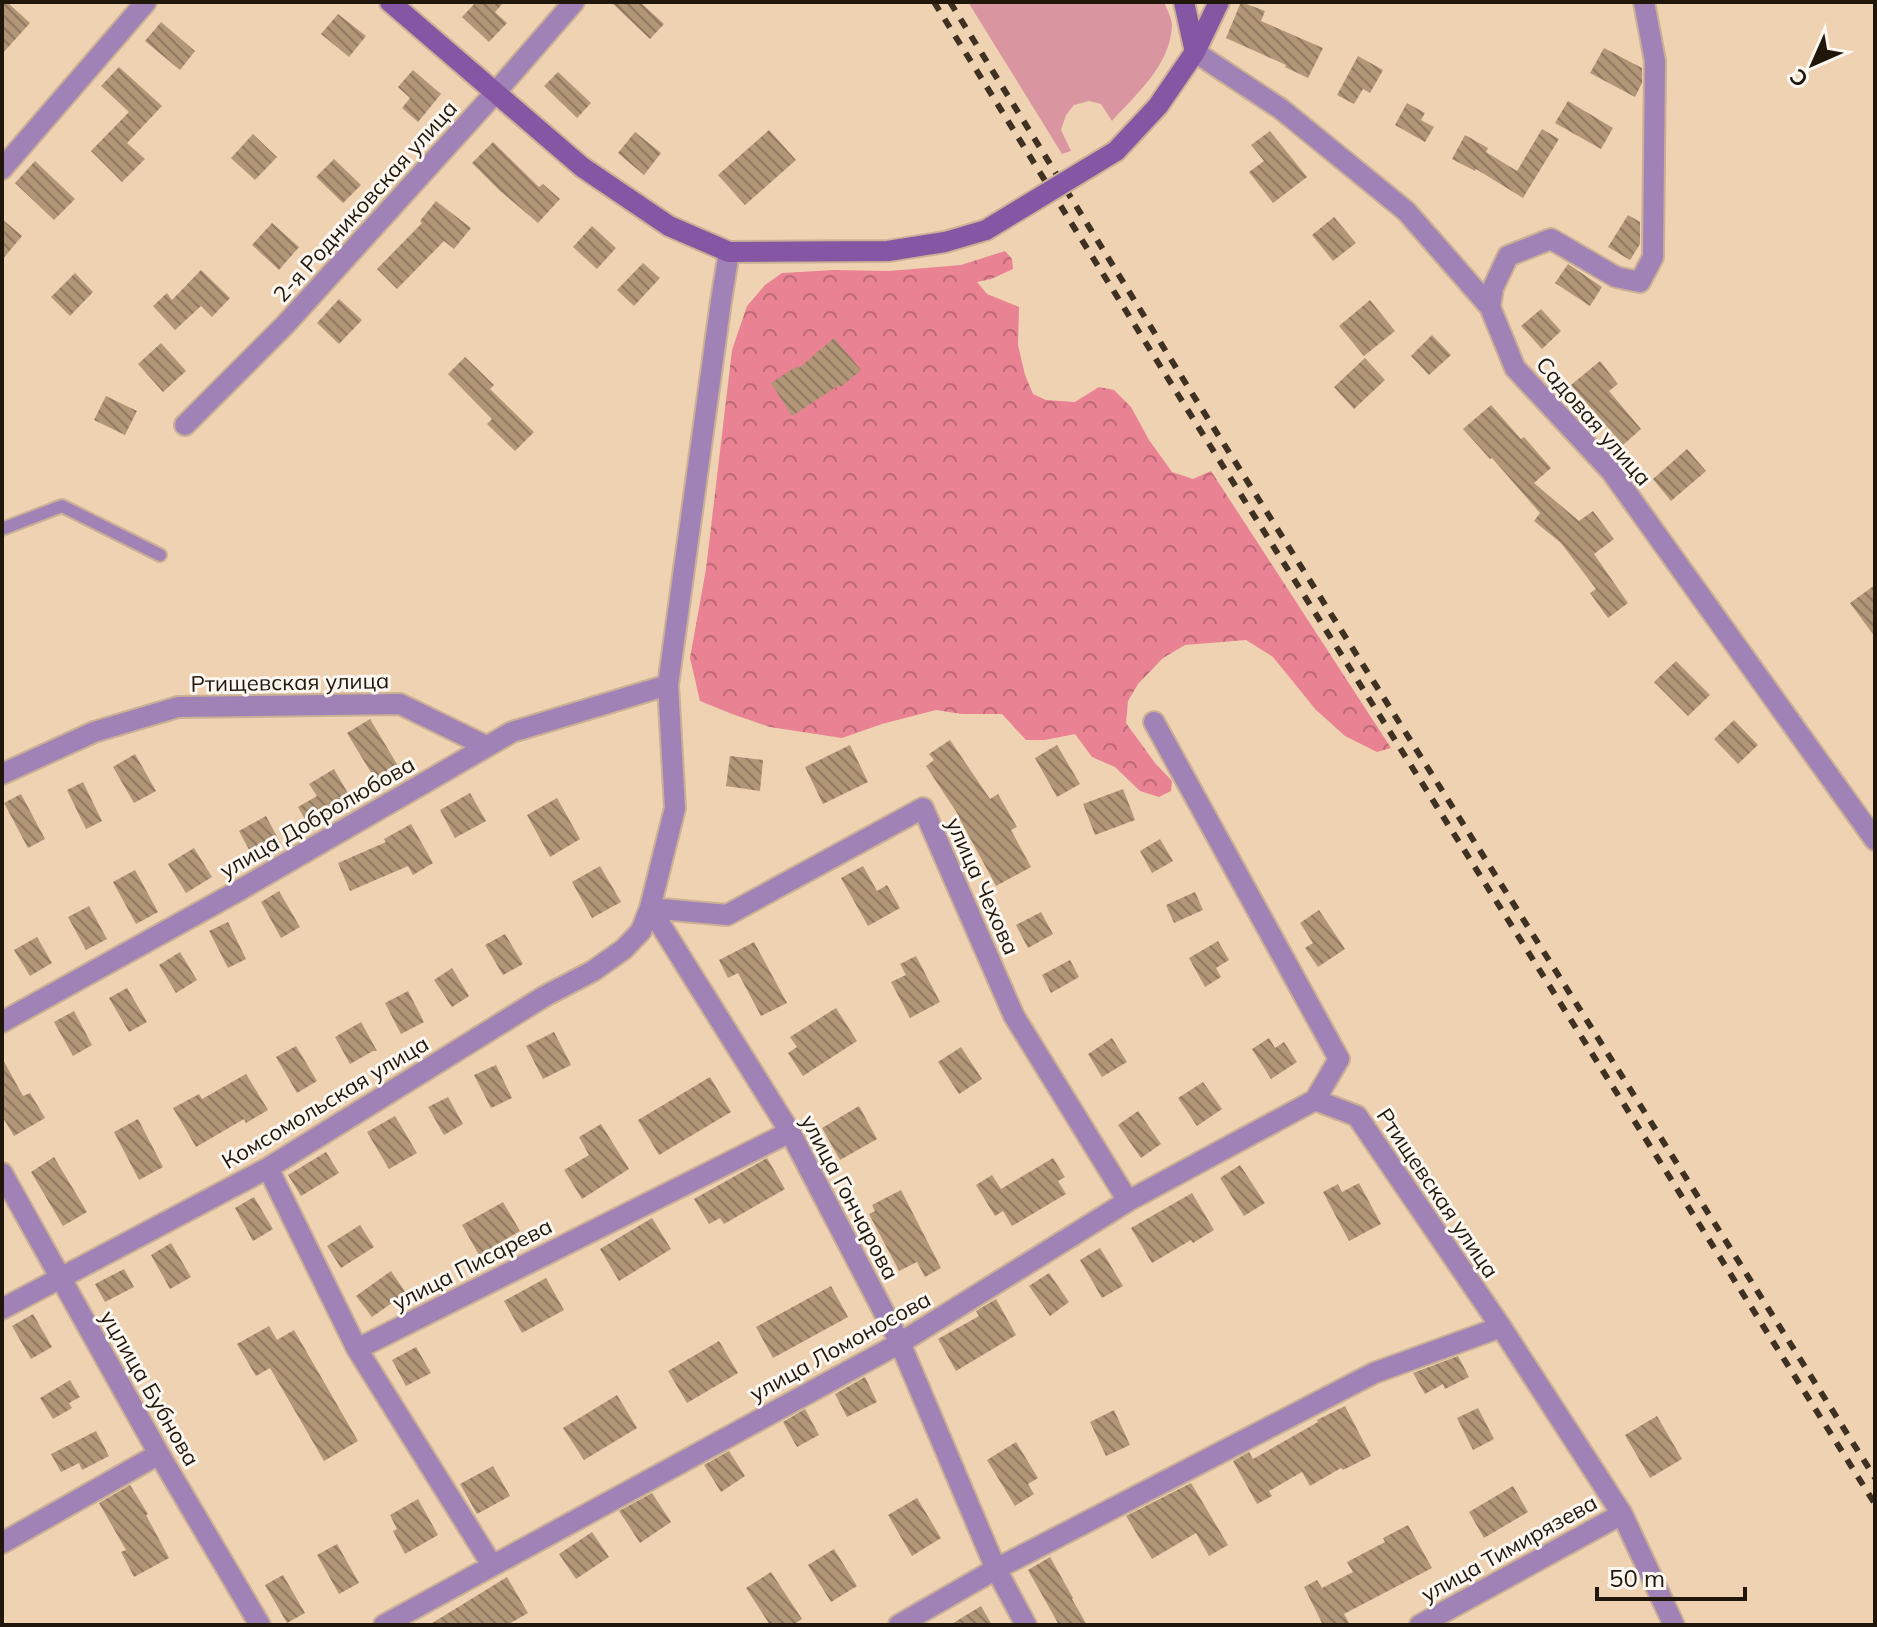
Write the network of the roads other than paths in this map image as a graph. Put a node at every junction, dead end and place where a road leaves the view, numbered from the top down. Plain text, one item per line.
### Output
1 (146, 2) edge
2 (390, 2) edge
3 (574, 2) edge
4 (1184, 2) edge
5 (1219, 2) edge
6 (1644, 2) edge
7 (1195, 52) junction
8 (495, 93) junction
9 (2, 169) edge
10 (729, 252) junction
11 (1490, 307) junction
12 (185, 425) dead end
13 (2, 529) edge
14 (160, 555) dead end
15 (668, 685) junction
16 (1154, 722) dead end
17 (486, 746) junction
18 (2, 774) edge
19 (1875, 840) edge
20 (650, 908) junction
21 (2, 1022) edge
22 (1315, 1100) junction
23 (790, 1132) junction
24 (268, 1168) junction
25 (2, 1173) edge
26 (1128, 1201) junction
27 (59, 1278) junction
28 (2, 1309) edge
29 (1501, 1327) junction
30 (900, 1343) junction
31 (357, 1349) junction
32 (159, 1454) junction
33 (1622, 1514) junction
34 (2, 1543) edge
35 (492, 1565) junction
36 (996, 1569) junction
37 (260, 1625) edge
38 (384, 1625) edge
39 (899, 1625) edge
40 (1026, 1625) edge
41 (1420, 1625) edge
42 (1674, 1625) edge

1 - 9 street
2 - 8 street
3 - 8 street, 2-я Родниковская улица
4 - 7 street
5 - 7 street
6 - 11 street
7 - 10 street, bridge
7 - 11 street, Садовая улица
8 - 10 street
8 - 12 street, 2-я Родниковская улица
10 - 15 street, Комсомольская улица
11 - 19 street, Садовая улица
13 - 14 lane
15 - 17 street, улица Добролюбова
15 - 20 street, Комсомольская улица
16 - 22 street
17 - 18 street, Ртищевская улица
17 - 21 street, улица Добролюбова
20 - 23 street, улица Гончарова
20 - 24 street, Комсомольская улица
20 - 26 street, улица Чехова
22 - 26 street, улица Ломоносова
22 - 29 street, Ртищевская улица
23 - 30 street, улица Гончарова
23 - 31 street, улица Писарева
24 - 27 street, Комсомольская улица
24 - 31 street
25 - 27 street, уцлица Бубнова
26 - 30 street, улица Ломоносова
27 - 28 street, Комсомольская улица
27 - 32 street, уцлица Бубнова
29 - 33 street, Ртищевская улица
29 - 36 street
30 - 35 street, улица Ломоносова
30 - 36 street, улица Гончарова
31 - 35 street
32 - 34 street
32 - 37 street, уцлица Бубнова
33 - 41 street, улица Тимирязева
33 - 42 street, Ртищевская улица
35 - 38 street, улица Ломоносова
36 - 39 street
36 - 40 street, улица Гончарова

